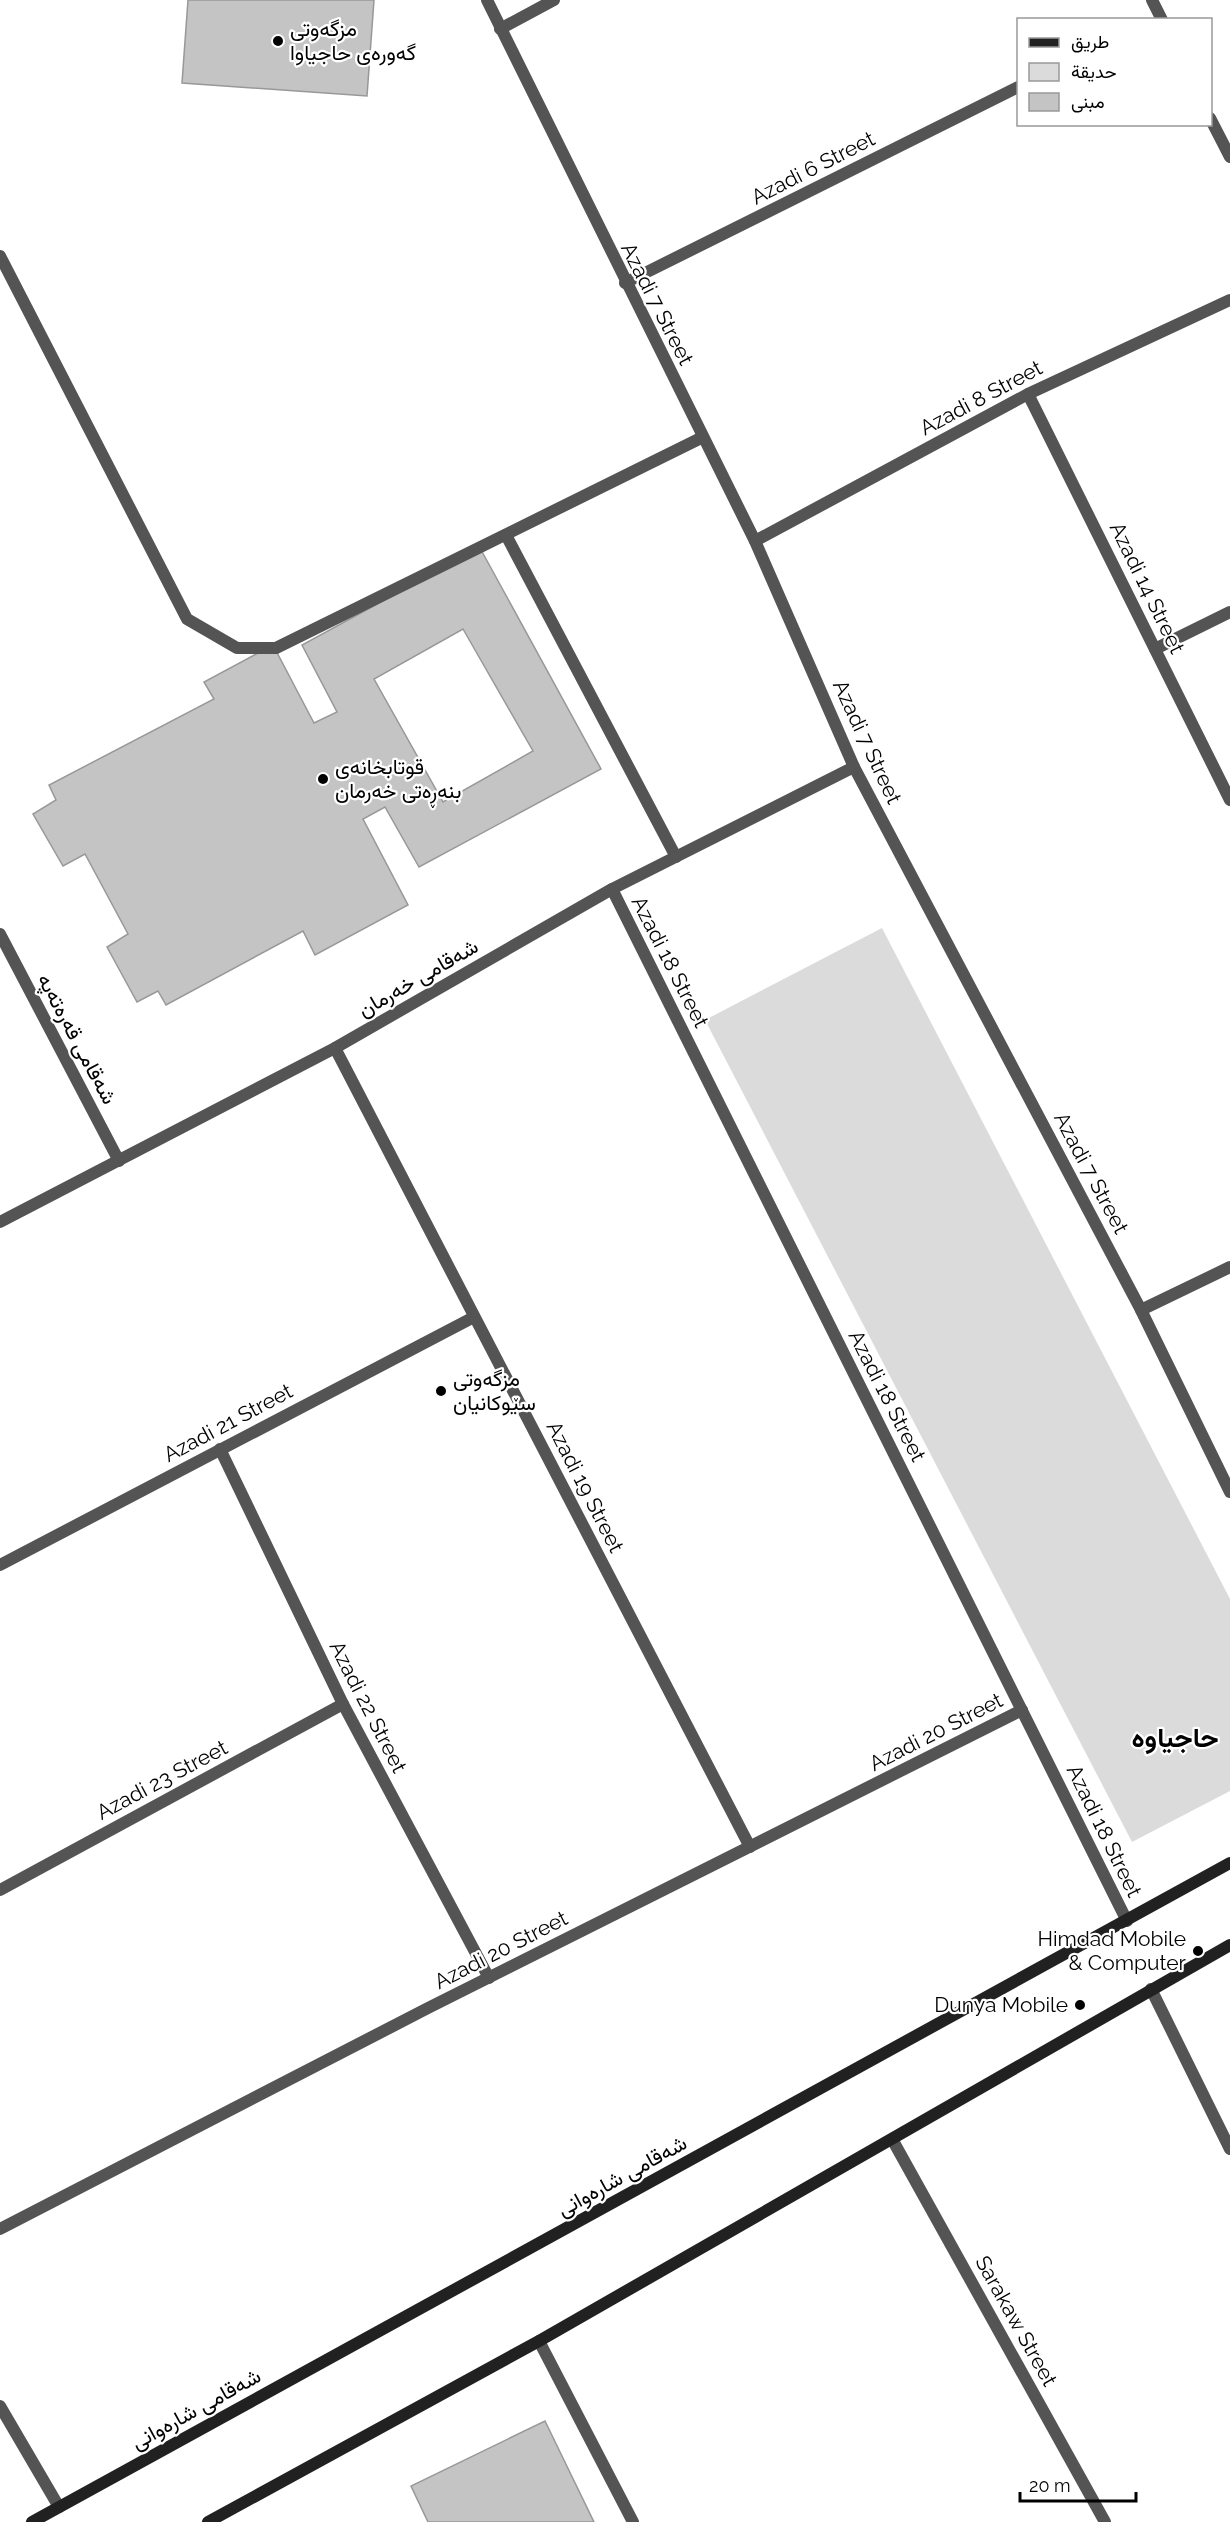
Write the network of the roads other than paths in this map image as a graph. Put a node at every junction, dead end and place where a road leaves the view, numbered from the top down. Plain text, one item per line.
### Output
1 (487, 0) edge
2 (554, 0) edge
3 (1152, 0) edge
4 (1159, 18) edge
5 (500, 29) junction
6 (1017, 88) edge
7 (1212, 122) edge
8 (1230, 157) edge
9 (0, 256) edge
10 (625, 284) junction
11 (1230, 300) edge
12 (1028, 394) junction
13 (703, 437) junction
14 (506, 535) junction
15 (755, 541) junction
16 (1230, 612) edge
17 (1155, 649) junction
18 (854, 767) junction
19 (1230, 800) edge
20 (676, 857) junction
21 (612, 889) junction
22 (0, 934) edge
23 (335, 1048) junction
24 (119, 1161) junction
25 (0, 1222) edge
26 (1230, 1268) edge
27 (1142, 1310) junction
28 (474, 1317) junction
29 (220, 1449) junction
30 (1230, 1492) edge
31 (0, 1565) edge
32 (343, 1704) junction
33 (1022, 1710) junction
34 (750, 1847) junction
35 (1230, 1863) edge
36 (0, 1890) edge
37 (1127, 1921) junction
38 (1230, 1945) edge
39 (489, 1978) junction
40 (1151, 1989) junction
41 (892, 2139) junction
42 (1230, 2149) edge
43 (0, 2229) edge
44 (539, 2341) junction
45 (0, 2406) edge
46 (59, 2507) junction
47 (33, 2522) edge
48 (208, 2522) edge
49 (633, 2522) edge
50 (1105, 2522) edge

1 - 5 street, Azadi 7 Street
2 - 5 street
3 - 4 street
5 - 10 street, Azadi 7 Street
6 - 10 street, Azadi 6 Street
7 - 8 street
9 - 14 street
10 - 13 street, Azadi 7 Street
11 - 12 street, Azadi 8 Street
12 - 15 street, Azadi 8 Street
12 - 17 street, Azadi 14 Street
13 - 14 street
13 - 15 street, Azadi 7 Street
14 - 20 street
15 - 18 street, Azadi 7 Street
16 - 17 street
17 - 19 street, Azadi 14 Street
18 - 20 street, شەقامی خەرمان
18 - 27 street, Azadi 7 Street
20 - 21 street, شەقامی خەرمان
21 - 23 street, شەقامی خەرمان
21 - 33 street, Azadi 18 Street
22 - 24 street, شەقامی قەرەتەپە
23 - 24 street, شەقامی خەرمان
23 - 28 street, Azadi 19 Street
24 - 25 street, شەقامی خەرمان
26 - 27 street
27 - 30 street, Azadi 7 Street
28 - 29 street, Azadi 21 Street
28 - 34 street, Azadi 19 Street
29 - 31 street, Azadi 21 Street
29 - 32 street, Azadi 22 Street
32 - 36 street, Azadi 23 Street
32 - 39 street, Azadi 22 Street
33 - 34 street, Azadi 20 Street
33 - 37 street, Azadi 18 Street
34 - 39 street, Azadi 20 Street
35 - 37 main road, شەقامی شارەوانی
37 - 46 main road, شەقامی شارەوانی
38 - 40 main road
39 - 43 street, Azadi 20 Street
40 - 41 main road
40 - 42 street
41 - 44 main road
41 - 50 street, Sarakaw Street
44 - 48 main road
44 - 49 street
45 - 46 street
46 - 47 main road, شەقامی شارەوانی

